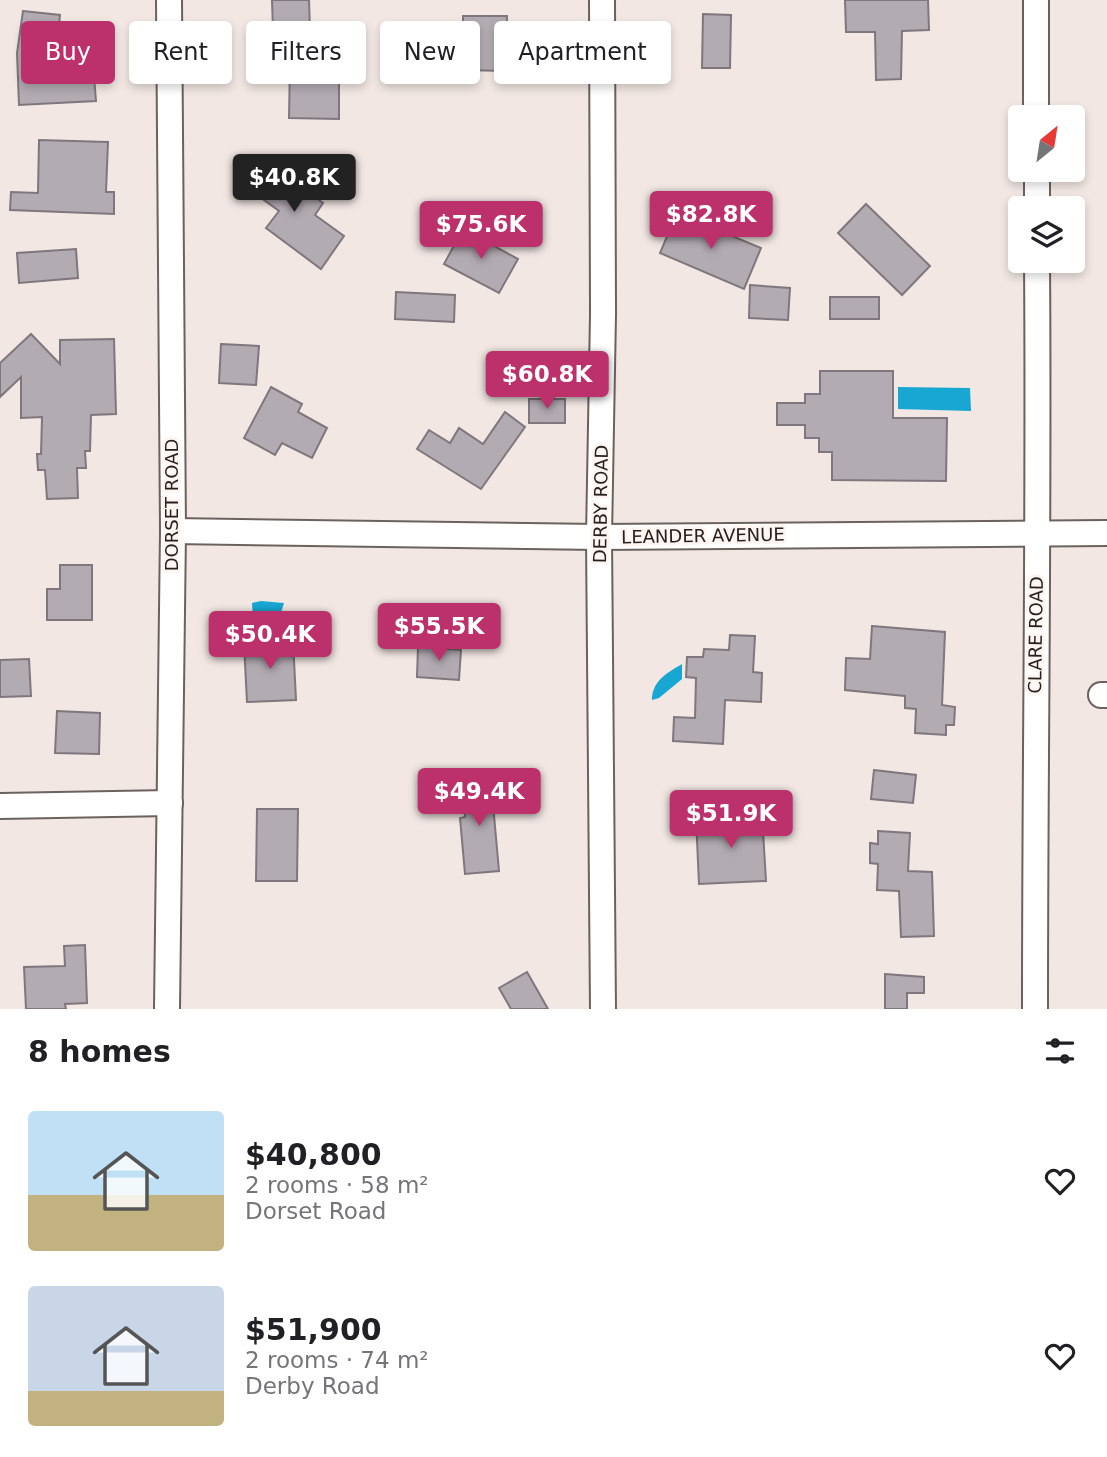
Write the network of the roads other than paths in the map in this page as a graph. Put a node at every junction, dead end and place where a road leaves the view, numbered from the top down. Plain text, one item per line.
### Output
1 (169, 0) edge
2 (602, 0) edge
3 (1036, 0) edge
4 (1036, 105) edge
5 (1037, 273) edge
6 (173, 531) junction
7 (1039, 531) junction
8 (1107, 533) edge
9 (600, 537) junction
10 (170, 803) junction
11 (0, 806) edge
12 (167, 1009) edge
13 (603, 1009) edge
14 (1035, 1009) edge

1 - 6 street, DORSET ROAD
2 - 9 street, DERBY ROAD
3 - 4 street
5 - 7 street, CLARE ROAD
6 - 9 street, LEANDER AVENUE
6 - 10 street, DORSET ROAD
7 - 8 street, LEANDER AVENUE
7 - 9 street, LEANDER AVENUE
7 - 14 street, CLARE ROAD
9 - 13 street, DERBY ROAD
10 - 11 street
10 - 12 street, DORSET ROAD

